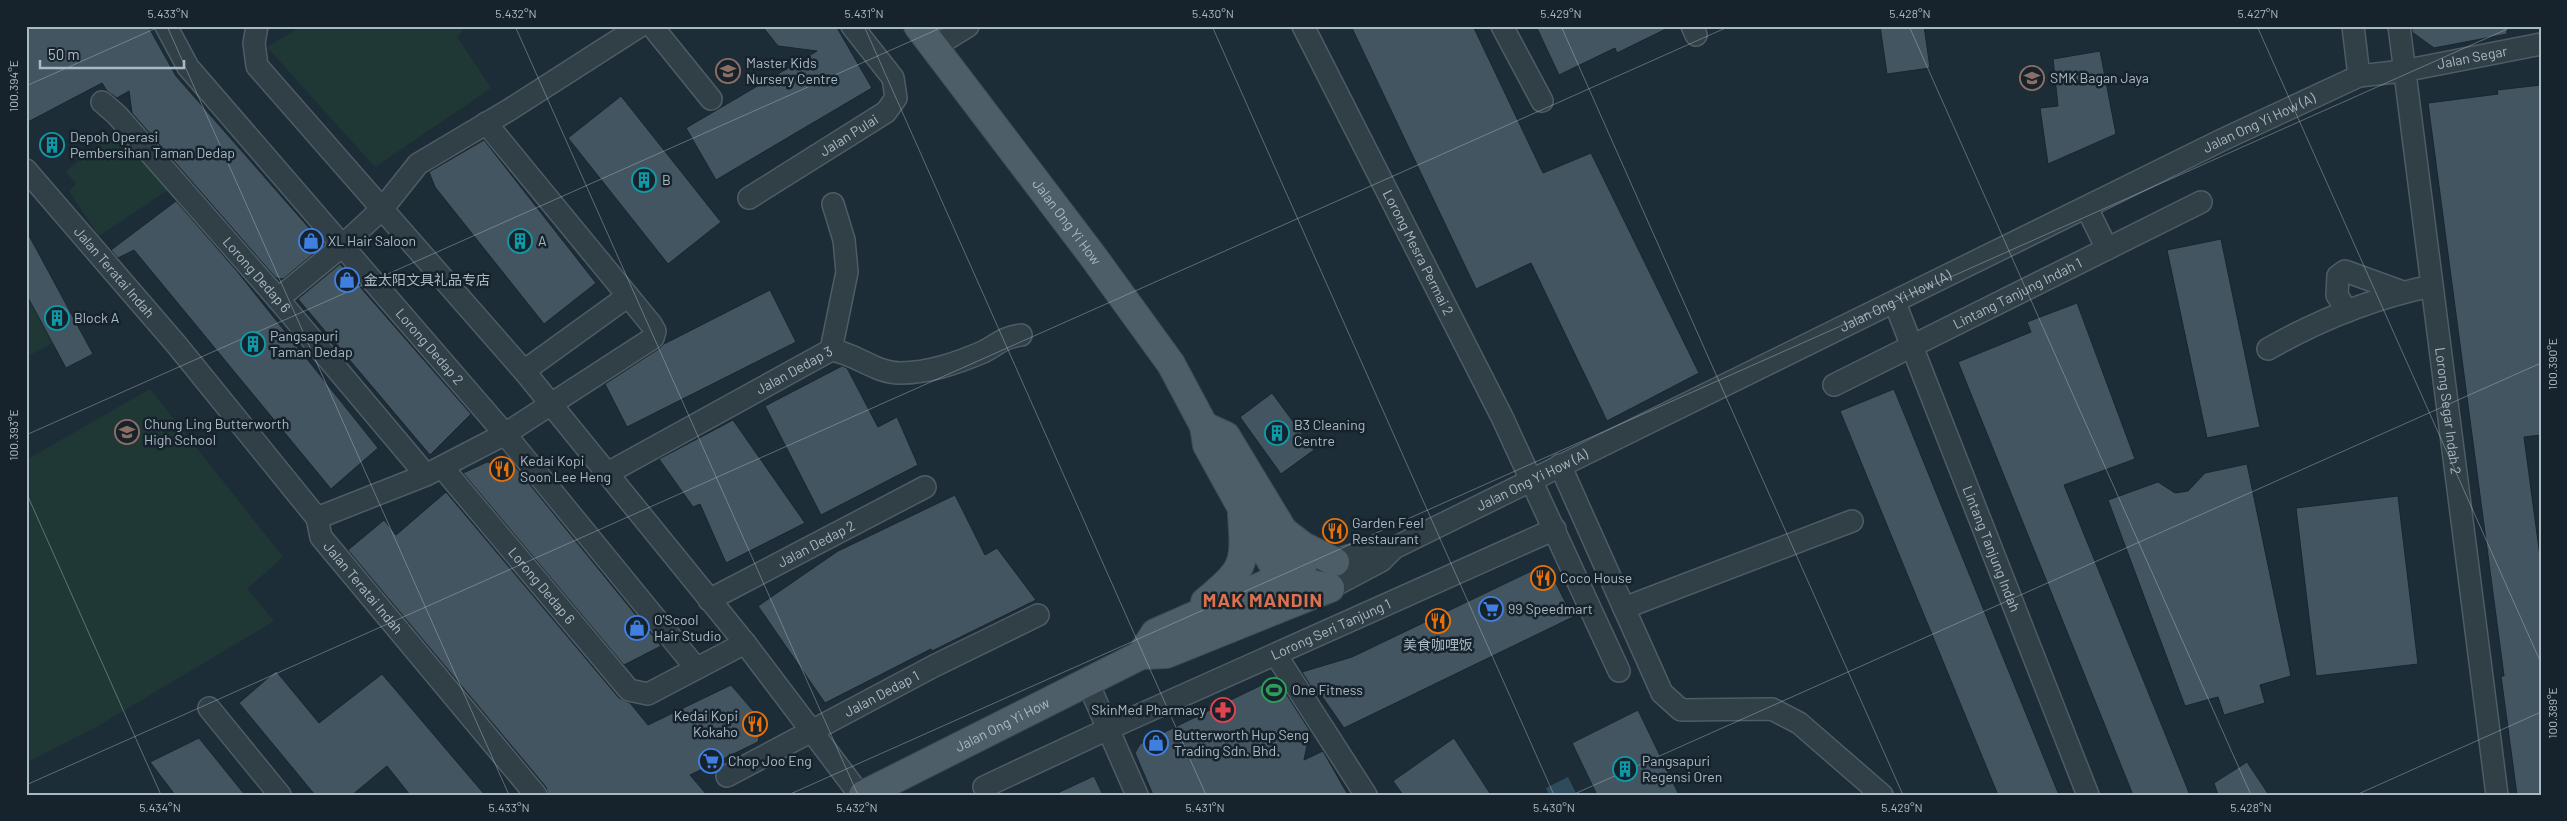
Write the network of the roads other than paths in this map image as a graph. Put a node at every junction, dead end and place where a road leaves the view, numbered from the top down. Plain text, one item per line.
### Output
1 (166, 26) edge
2 (258, 26) edge
3 (640, 26) edge
4 (652, 26) edge
5 (852, 26) edge
6 (918, 26) edge
7 (968, 26) edge
8 (1303, 26) edge
9 (1502, 26) edge
10 (2353, 26) edge
11 (2399, 26) edge
12 (2541, 44) edge
13 (934, 47) junction
14 (2403, 71) junction
15 (2359, 76) junction
16 (711, 99) dead end
17 (1542, 101) dead end
18 (102, 102) dead end
19 (486, 123) junction
20 (26, 170) edge
21 (749, 198) dead end
22 (2201, 202) dead end
23 (833, 204) dead end
24 (383, 208) junction
25 (2087, 208) junction
26 (342, 246) junction
27 (2107, 249) junction
28 (2431, 286) junction
29 (2403, 292) junction
30 (628, 296) junction
31 (278, 299) junction
32 (1895, 302) junction
33 (2347, 311) junction
34 (1021, 335) dead end
35 (1912, 345) junction
36 (2268, 349) dead end
37 (831, 350) junction
38 (524, 371) junction
39 (1834, 384) dead end
40 (550, 404) junction
41 (1204, 426) junction
42 (505, 434) junction
43 (1560, 465) junction
44 (434, 471) junction
45 (606, 474) junction
46 (1532, 478) junction
47 (925, 487) dead end
48 (1241, 505) junction
49 (317, 518) junction
50 (1852, 521) dead end
51 (1555, 529) junction
52 (1284, 532) junction
53 (1293, 575) junction
54 (1332, 575) junction
55 (709, 600) junction
56 (1624, 608) junction
57 (1038, 615) dead end
58 (1185, 619) junction
59 (1249, 620) junction
60 (745, 643) junction
61 (1141, 655) junction
62 (1276, 655) junction
63 (696, 668) junction
64 (1619, 671) dead end
65 (1088, 683) junction
66 (209, 708) dead end
67 (1108, 729) junction
68 (812, 730) junction
69 (728, 776) dead end
70 (984, 788) dead end
71 (280, 795) edge
72 (536, 795) edge
73 (862, 795) edge
74 (1137, 795) edge
75 (1366, 795) edge
76 (1882, 795) edge
77 (2088, 795) edge
78 (2497, 795) edge

1 - 26 street, Lorong Dedap 2
2 - 24 street
3 - 19 street
4 - 16 street
5 - 21 street, Jalan Pulai
6 - 13 main road, Jalan Ong Yi How
7 - 13 street
8 - 46 street, Lorong Mesra Permai 2
9 - 17 street
10 - 15 street
11 - 14 street, Lorong Segar Indah 2
12 - 14 street, Jalan Segar
13 - 41 main road, Jalan Ong Yi How
14 - 15 street, Jalan Ong Yi How (A)
14 - 28 street, Lorong Segar Indah 2
15 - 25 street, Jalan Ong Yi How (A)
18 - 31 street, Lorong Dedap 6
19 - 24 street
19 - 30 street
20 - 49 street, Jalan Teratai Indah
22 - 27 street, Lintang Tanjung Indah 1
23 - 37 street
24 - 26 street
24 - 38 street
25 - 27 street
25 - 32 street, Jalan Ong Yi How (A)
26 - 31 street
26 - 42 street, Lorong Dedap 2
27 - 35 street, Lintang Tanjung Indah 1
28 - 29 street
28 - 78 street, Lorong Segar Indah 2
29 - 33 street
29 - 33 street
30 - 38 street
30 - 40 street
31 - 44 street, Lorong Dedap 6
32 - 35 street, Lintang Tanjung Indah
32 - 43 street, Jalan Ong Yi How (A)
33 - 36 street
34 - 37 street, Jalan Dedap 3
35 - 39 street, Lintang Tanjung Indah 1
35 - 77 street, Lintang Tanjung Indah
37 - 45 street, Jalan Dedap 3
38 - 40 street
40 - 42 street
40 - 45 street
41 - 48 main road, Jalan Ong Yi How
41 - 52 main road
42 - 44 street
42 - 63 street, Lorong Dedap 2
43 - 46 street, Jalan Ong Yi How (A)
43 - 56 street
44 - 49 street
44 - 63 street, Lorong Dedap 6
45 - 55 street
46 - 51 street, Lorong Mesra Permai 2
46 - 54 street, Jalan Ong Yi How (A)
47 - 55 street, Jalan Dedap 2
48 - 53 main road, Jalan Ong Yi How
48 - 58 main road
49 - 72 street, Jalan Teratai Indah
50 - 56 street
51 - 62 street, Lorong Seri Tanjung 1
51 - 64 street, Lorong Mesra Permai 2
52 - 53 main road
52 - 54 main road
53 - 54 main road
53 - 58 main road, Jalan Ong Yi How
53 - 59 main road
54 - 59 main road, Jalan Ong Yi How
55 - 60 street
56 - 76 street
57 - 68 street, Jalan Dedap 1
58 - 61 main road, Jalan Ong Yi How
59 - 61 main road, Jalan Ong Yi How
60 - 63 street
60 - 68 street
61 - 65 main road, Jalan Ong Yi How
62 - 67 street, Lorong Seri Tanjung 1
62 - 75 street
65 - 67 street
65 - 73 main road, Jalan Ong Yi How
66 - 71 street
67 - 70 street, Lorong Seri Tanjung 1
67 - 74 street
68 - 69 street, Jalan Dedap 1
68 - 73 street

